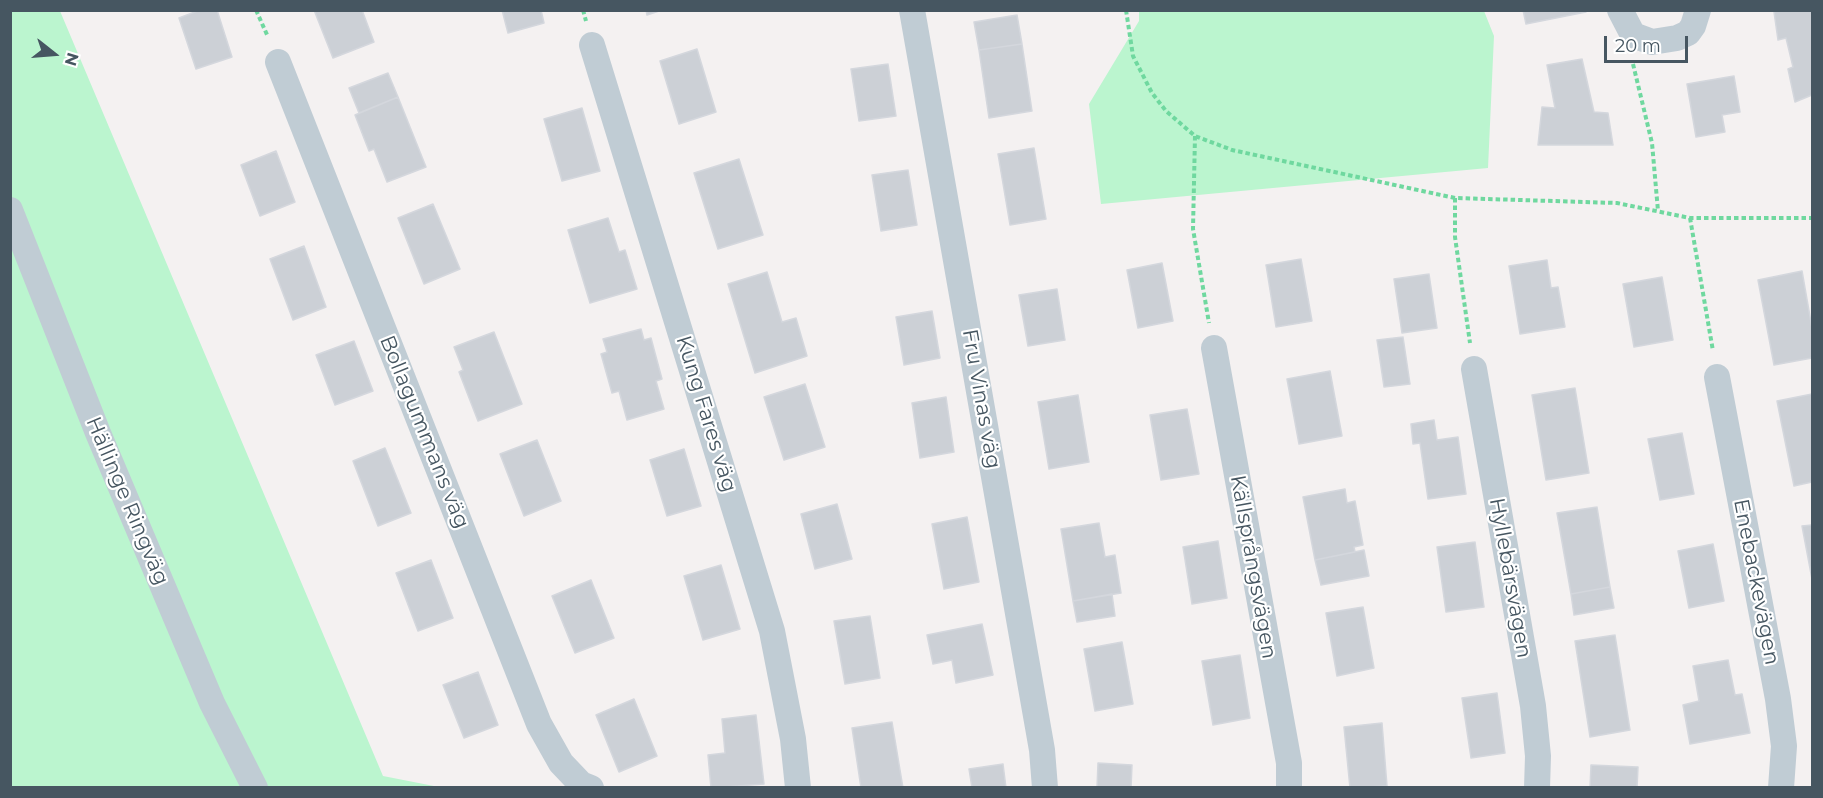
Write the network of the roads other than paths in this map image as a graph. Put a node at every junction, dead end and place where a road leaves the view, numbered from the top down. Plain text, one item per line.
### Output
1 (912, 10) edge
2 (1620, 10) edge
3 (1698, 10) edge
4 (592, 45) dead end
5 (278, 62) dead end
6 (10, 210) edge
7 (1214, 348) road end
8 (1474, 369) road end
9 (1717, 377) road end
10 (255, 788) edge
11 (591, 788) edge
12 (798, 788) edge
13 (1045, 788) edge
14 (1289, 788) edge
15 (1537, 788) edge
16 (1781, 788) edge

1 - 13 street, Fru Vinas väg
2 - 3 street
4 - 12 street, Kung Fares väg
5 - 11 street, Bollagummans väg
6 - 10 street, Hällinge Ringväg
7 - 14 street, Källsprångsvägen
8 - 15 street, Hyllebärsvägen
9 - 16 street, Enebackevägen

